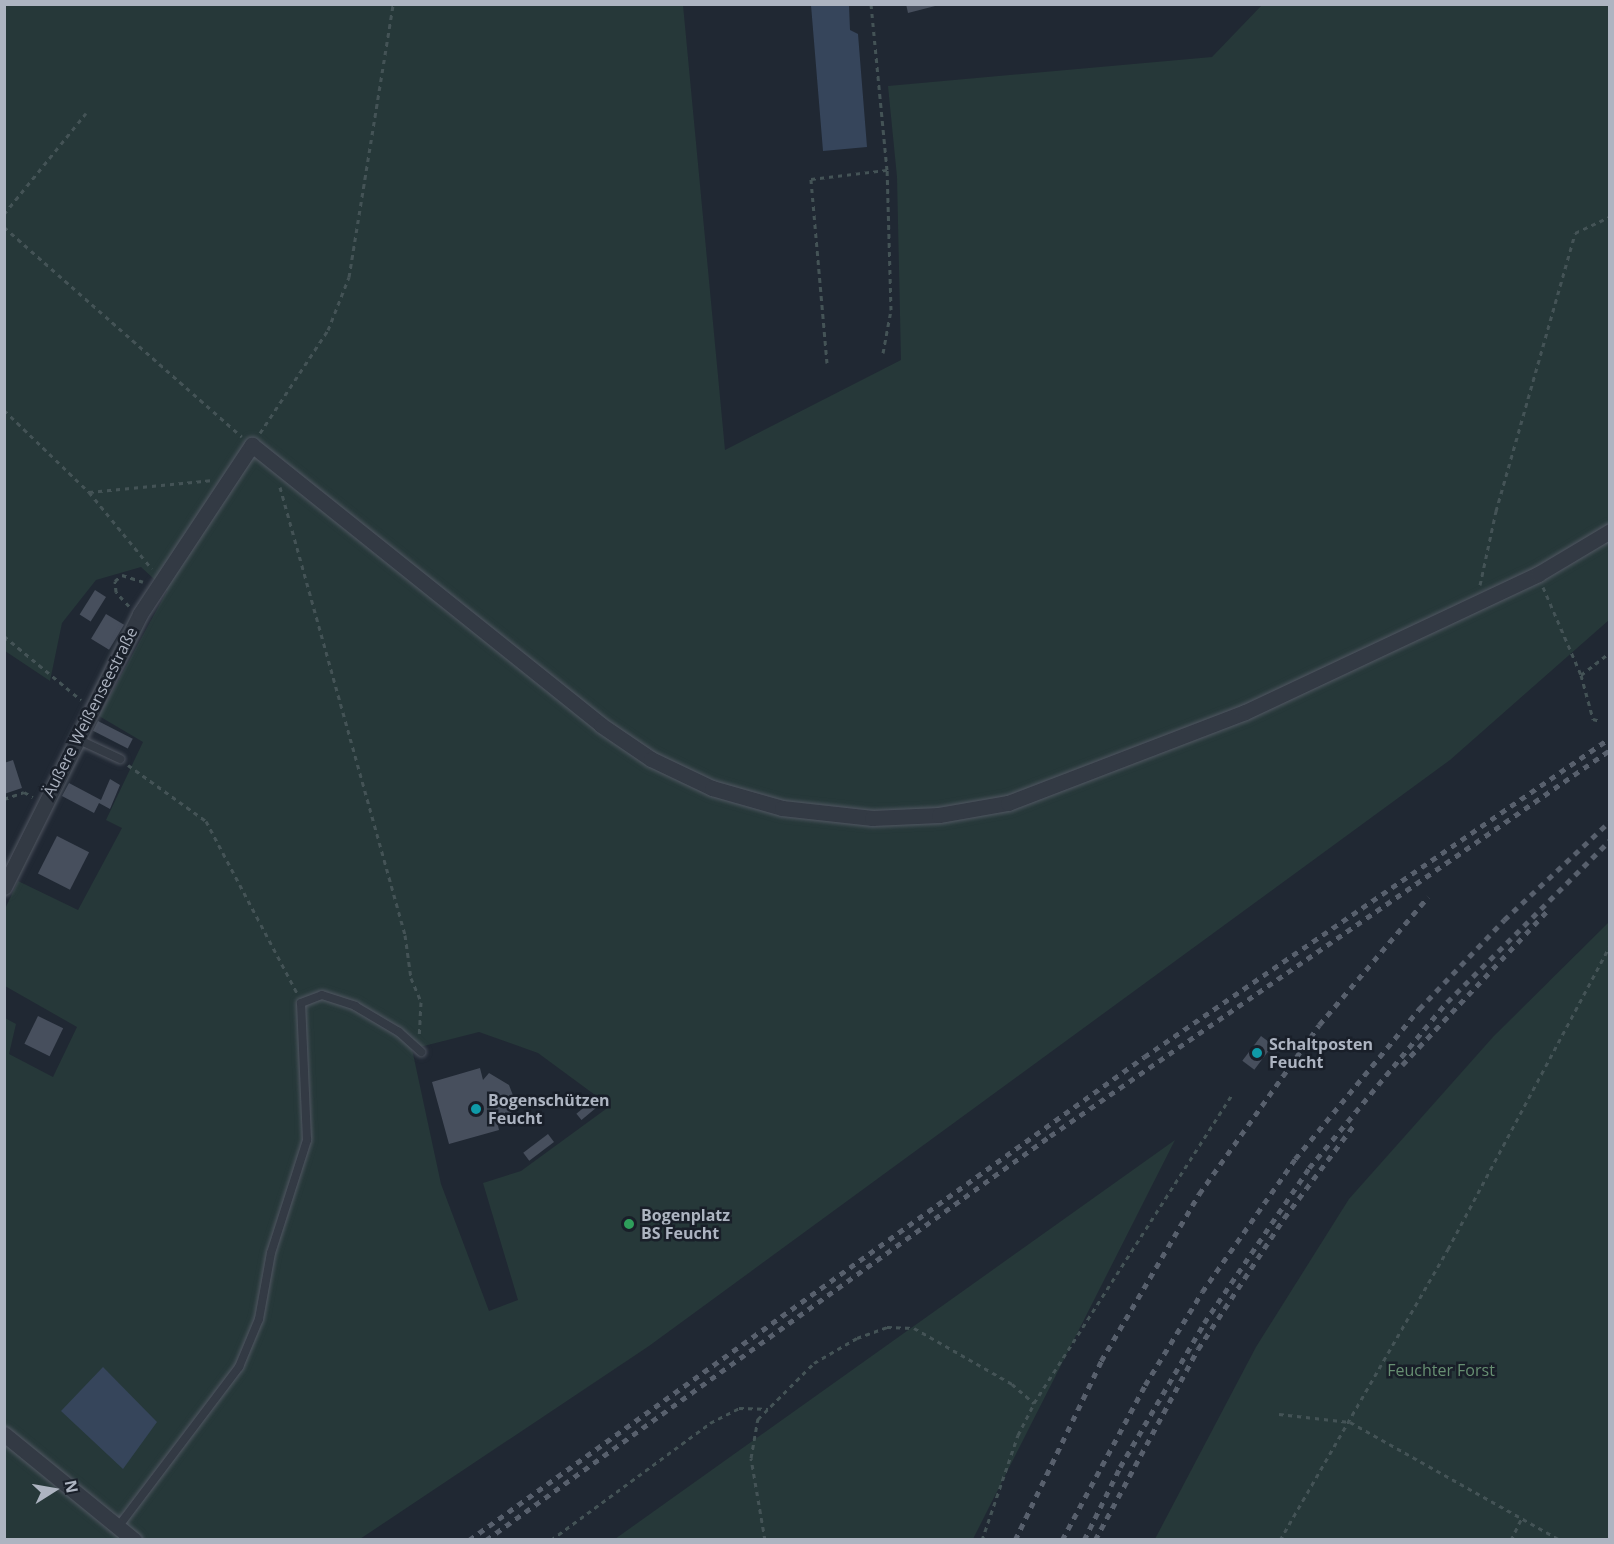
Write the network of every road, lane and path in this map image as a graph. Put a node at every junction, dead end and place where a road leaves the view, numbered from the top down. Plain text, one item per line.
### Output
1 (393, 4) edge
2 (872, 4) edge
3 (86, 113) dead end
4 (886, 170) junction
5 (4, 214) edge
6 (1610, 217) edge
7 (4, 227) edge
8 (884, 353) dead end
9 (827, 363) dead end
10 (4, 410) edge
11 (252, 445) junction
12 (277, 466) junction
13 (229, 478) junction
14 (89, 492) junction
15 (1610, 531) edge
16 (1538, 574) junction
17 (158, 585) junction
18 (1475, 603) junction
19 (140, 614) junction
20 (4, 636) edge
21 (1610, 652) edge
22 (1581, 675) junction
23 (90, 708) junction
24 (1601, 721) dead end
25 (75, 738) junction
26 (120, 759) joint
27 (4, 799) edge
28 (44, 803) junction
29 (4, 887) edge
30 (1610, 946) edge
31 (301, 1003) junction
32 (412, 1044) junction
33 (421, 1052) dead end
34 (1233, 1093) dead end
35 (1034, 1403) junction
36 (769, 1409) junction
37 (1279, 1414) dead end
38 (1350, 1422) junction
39 (4, 1434) edge
40 (1522, 1517) junction
41 (118, 1527) junction
42 (134, 1539) edge
43 (551, 1539) edge
44 (765, 1539) edge
45 (982, 1539) edge
46 (1280, 1539) edge
47 (1511, 1539) edge
48 (1560, 1539) edge

1 - 11 path
2 - 4 path
3 - 5 path
4 - 8 path
4 - 9 path
6 - 18 path
7 - 11 path
10 - 14 path
11 - 12 street
11 - 13 street, Äußere Weißenseestraße
12 - 18 street
12 - 32 path
13 - 14 path
13 - 17 street, Äußere Weißenseestraße
14 - 17 path
15 - 16 street
16 - 18 street
16 - 22 path
17 - 19 street, Äußere Weißenseestraße
17 - 19 path
19 - 23 street, Äußere Weißenseestraße
20 - 23 path
21 - 22 path
22 - 24 path
23 - 25 street, Äußere Weißenseestraße
25 - 26 lane
25 - 28 street, Äußere Weißenseestraße
26 - 31 path
27 - 28 path
28 - 29 street, Äußere Weißenseestraße
30 - 38 path
31 - 32 lane
31 - 41 lane
32 - 33 lane
34 - 35 path
35 - 36 path
35 - 45 path
36 - 43 path
36 - 44 path
37 - 38 path
38 - 40 path
38 - 46 path
39 - 41 street
40 - 47 path
40 - 48 path
41 - 42 street

